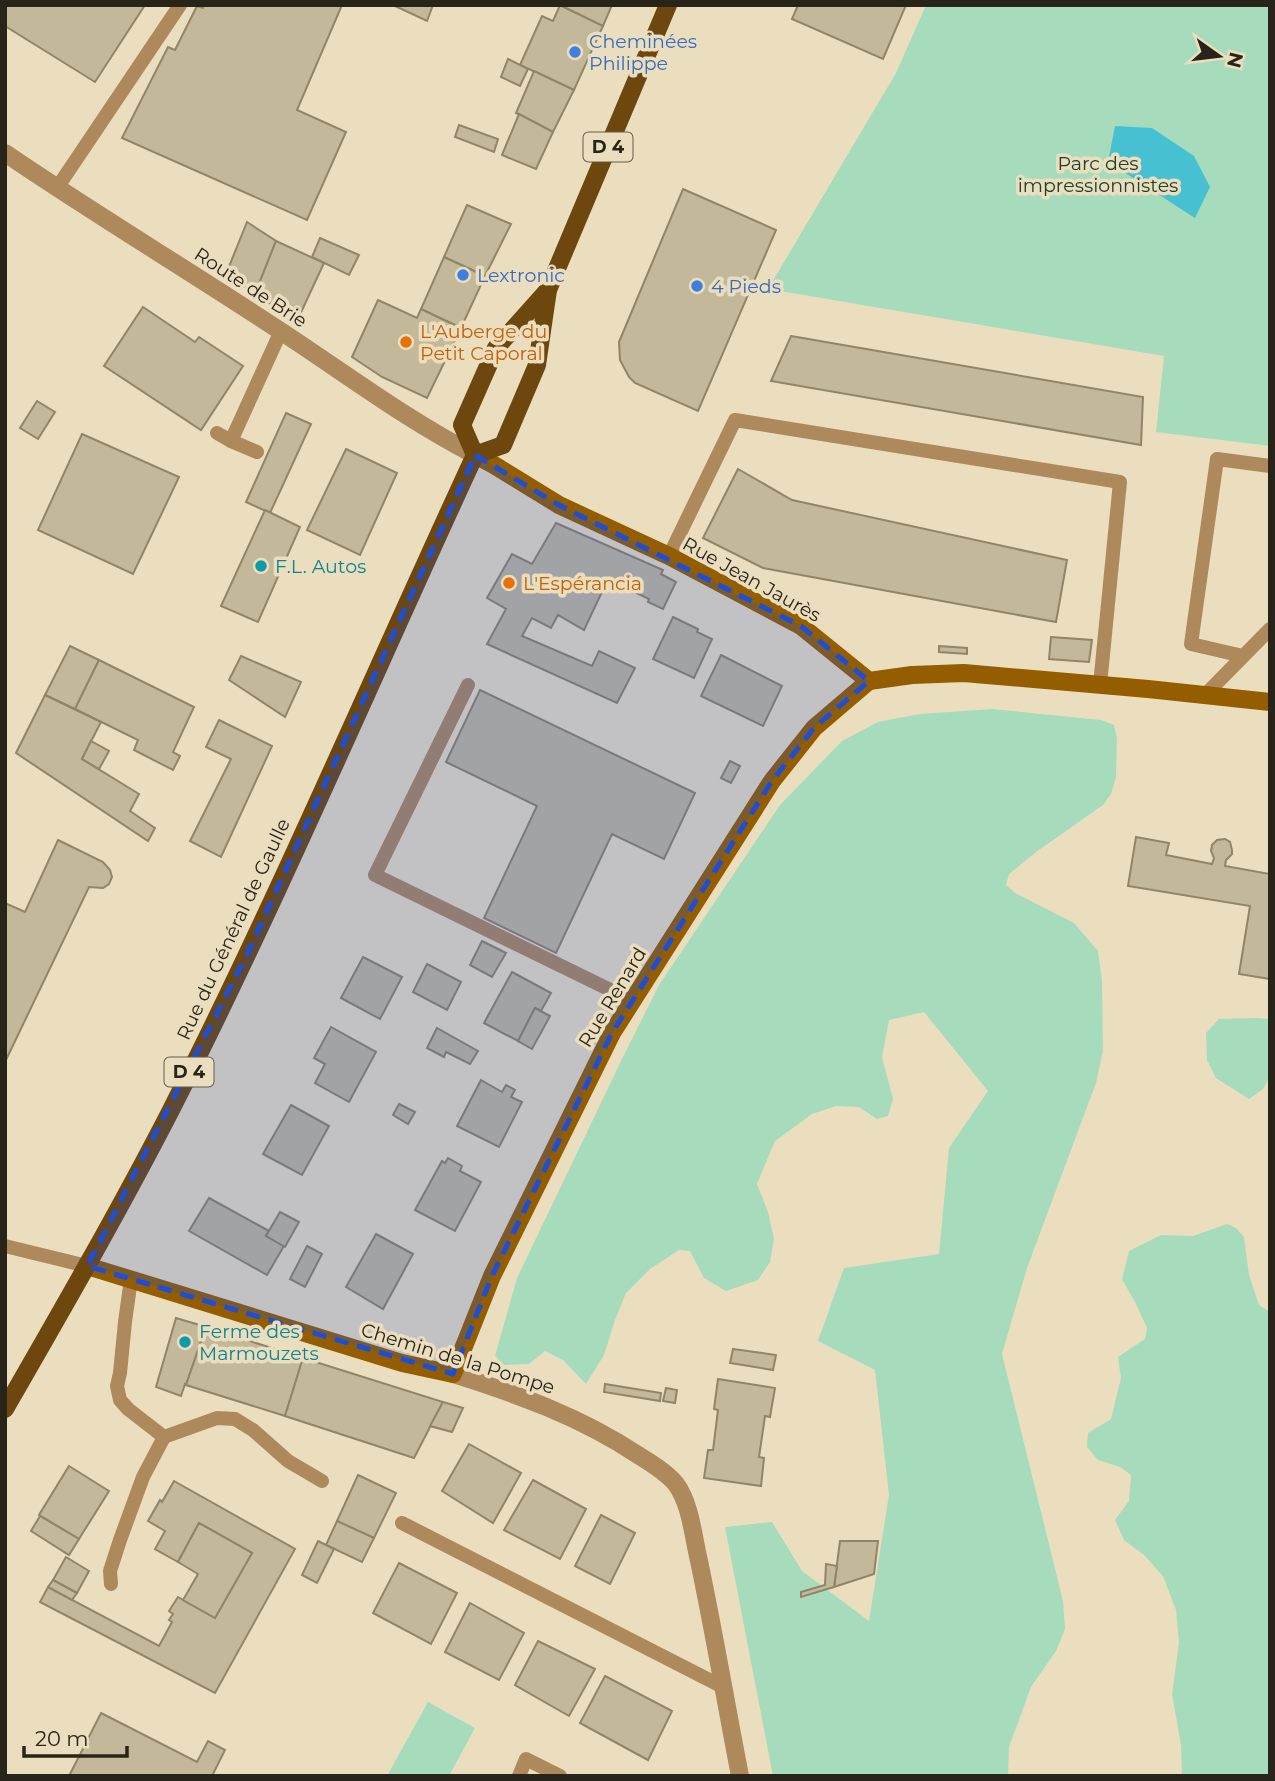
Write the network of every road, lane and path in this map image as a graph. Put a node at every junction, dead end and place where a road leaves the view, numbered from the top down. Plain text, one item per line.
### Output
1 (180, 5) edge
2 (668, 5) edge
3 (5, 153) edge
4 (57, 188) junction
5 (548, 290) junction
6 (281, 331) junction
7 (217, 433) dead end
8 (231, 441) junction
9 (257, 452) dead end
10 (475, 455) junction
11 (1270, 466) edge
12 (669, 556) junction
13 (1270, 629) edge
14 (1243, 656) junction
15 (869, 681) junction
16 (468, 685) dead end
17 (1100, 685) junction
18 (1205, 695) junction
19 (1270, 702) edge
20 (633, 1001) junction
21 (5, 1246) edge
22 (87, 1266) junction
23 (131, 1279) junction
24 (453, 1374) junction
25 (5, 1409) edge
26 (164, 1437) junction
27 (321, 1481) dead end
28 (402, 1523) dead end
29 (111, 1584) dead end
30 (723, 1687) junction
31 (519, 1776) edge
32 (560, 1776) edge
33 (740, 1776) edge

1 - 4 lane
2 - 5 main road, D 4
3 - 4 street, Route de Brie
4 - 6 street, Route de Brie
5 - 10 main road, D 4
5 - 10 main road, D 4
6 - 8 lane
6 - 10 street, Route de Brie
7 - 8 lane
8 - 9 lane
10 - 12 street, Rue Jean Jaurès
10 - 22 main road, Rue du Général de Gaulle / D 4
11 - 14 lane
12 - 15 street, Rue Jean Jaurès
12 - 17 lane
13 - 14 lane
14 - 18 lane
15 - 17 street
15 - 20 street, Rue Renard
16 - 20 lane
17 - 18 street
18 - 19 street
20 - 24 street, Rue Renard
21 - 22 lane
22 - 23 street, Chemin de la Pompe
22 - 25 main road, Rue du Général de Gaulle / D 4
23 - 24 street, Chemin de la Pompe
23 - 26 lane
24 - 30 street, Chemin de la Pompe
26 - 27 lane
26 - 29 lane
28 - 30 lane
30 - 33 street, Chemin de la Pompe
31 - 32 lane

